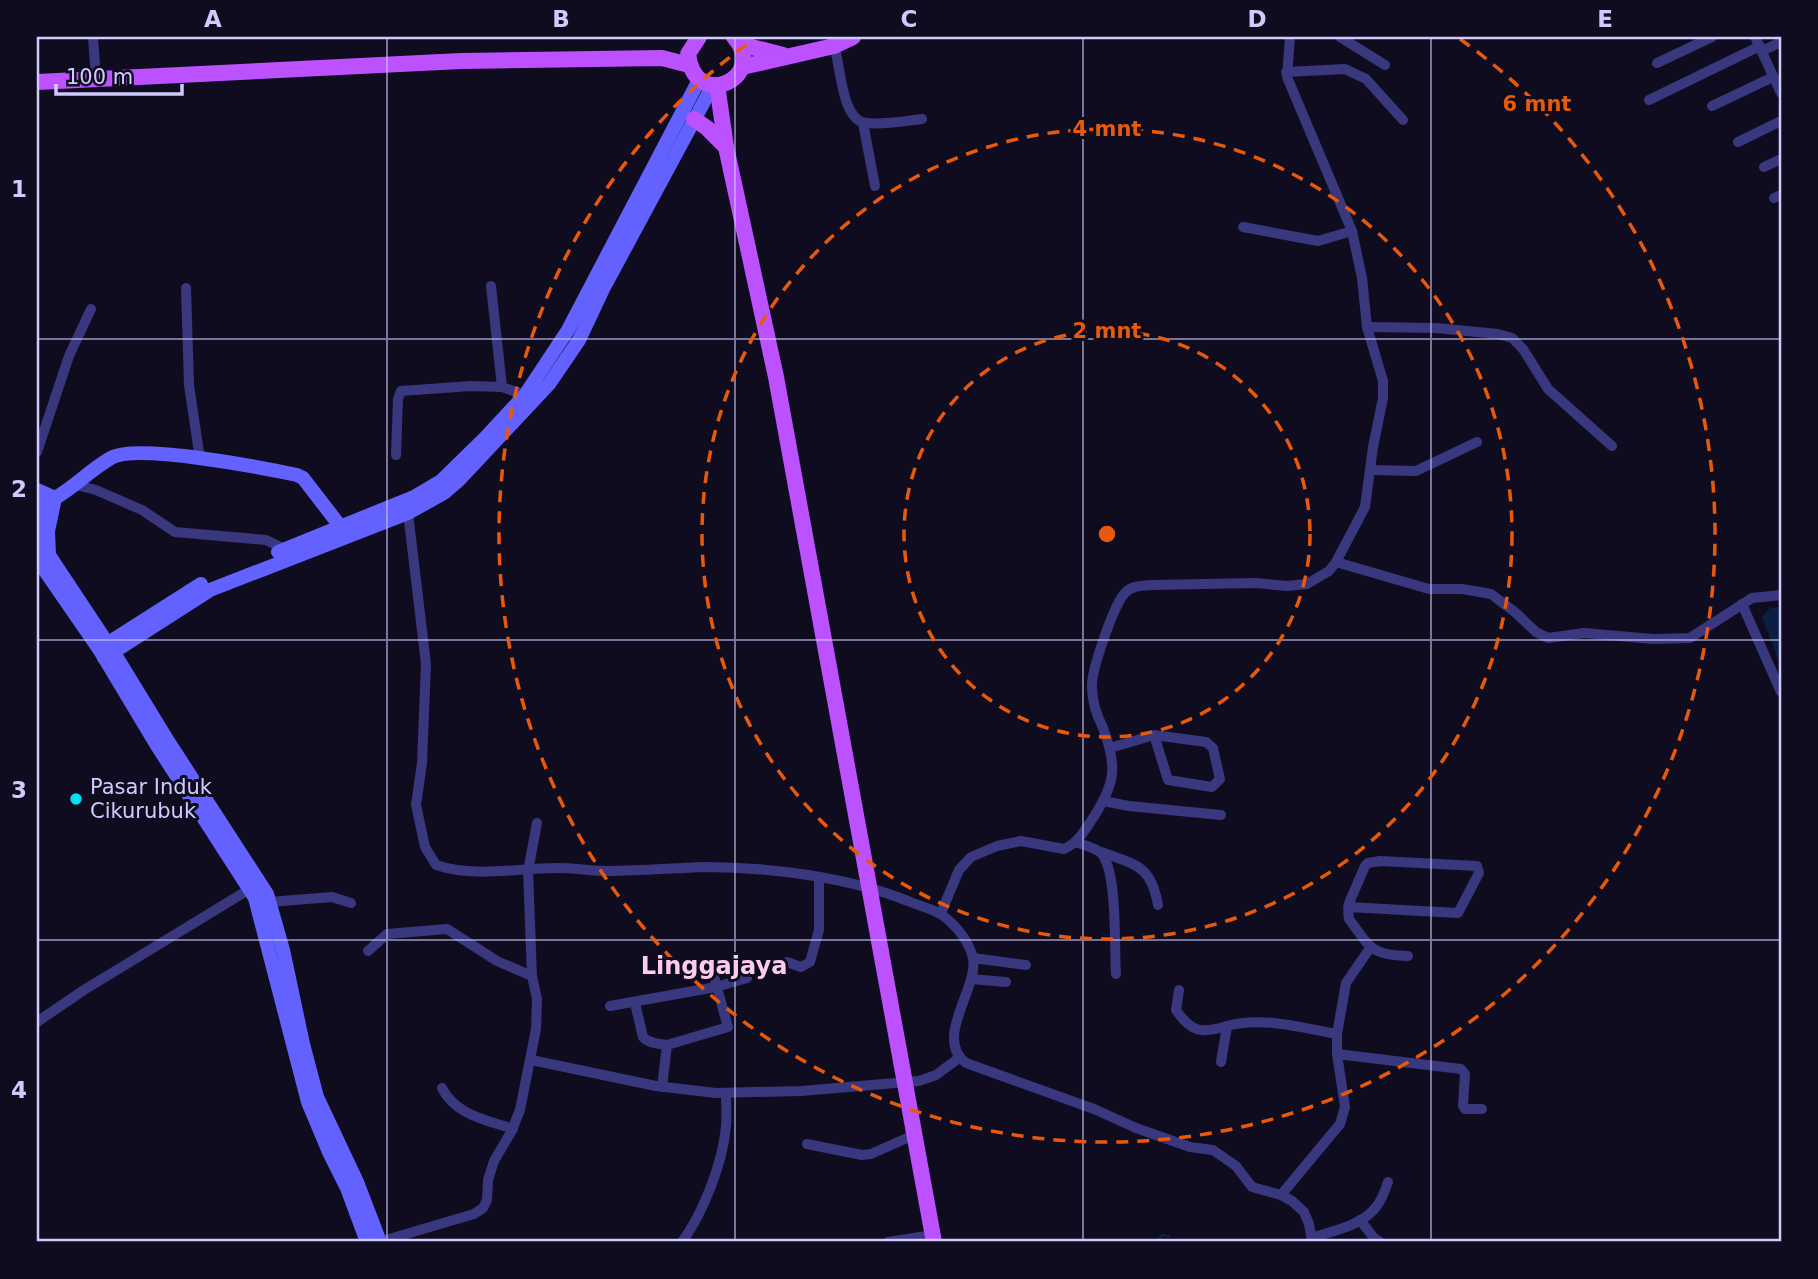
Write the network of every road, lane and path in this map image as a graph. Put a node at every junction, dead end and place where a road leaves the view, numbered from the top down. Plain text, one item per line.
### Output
1 (93, 37) edge
2 (853, 37) edge
3 (1290, 37) edge
4 (1340, 37) edge
5 (1712, 37) edge
6 (695, 41) edge
7 (737, 41) edge
8 (1781, 42) edge
9 (1759, 45) edge
10 (834, 46) junction
11 (785, 56) junction
12 (662, 58) junction
13 (1657, 63) dead end
14 (689, 65) junction
15 (1385, 65) dead end
16 (1286, 72) junction
17 (738, 73) junction
18 (1776, 78) edge
19 (96, 79) junction
20 (37, 82) edge
21 (710, 84) junction
22 (1781, 93) edge
23 (1649, 100) dead end
24 (1712, 106) dead end
25 (722, 115) junction
26 (922, 119) dead end
27 (694, 120) junction
28 (1403, 120) dead end
29 (1781, 121) edge
30 (863, 123) junction
31 (1738, 142) dead end
32 (726, 147) junction
33 (1781, 159) edge
34 (1764, 167) dead end
35 (875, 186) dead end
36 (1244, 227) dead end
37 (1352, 231) junction
38 (491, 286) dead end
39 (187, 288) dead end
40 (91, 309) dead end
41 (1367, 327) junction
42 (573, 335) junction
43 (502, 387) junction
44 (525, 395) junction
45 (489, 441) junction
46 (1477, 442) dead end
47 (1612, 446) dead end
48 (37, 452) edge
49 (396, 455) dead end
50 (200, 459) junction
51 (1371, 470) junction
52 (76, 485) junction
53 (46, 495) edge
54 (408, 513) junction
55 (340, 526) junction
56 (37, 542) edge
57 (293, 549) junction
58 (1336, 562) junction
59 (39, 567) edge
60 (1781, 595) edge
61 (1742, 604) junction
62 (106, 651) junction
63 (1781, 692) edge
64 (1154, 735) junction
65 (1110, 748) junction
66 (1103, 802) junction
67 (1220, 814) dead end
68 (537, 822) dead end
69 (1076, 842) junction
70 (1101, 852) junction
71 (528, 871) junction
72 (819, 878) junction
73 (254, 886) junction
74 (871, 889) junction
75 (269, 902) junction
76 (351, 903) dead end
77 (1158, 905) dead end
78 (1348, 907) junction
79 (941, 914) junction
80 (1370, 948) junction
81 (368, 951) dead end
82 (1408, 956) dead end
83 (973, 958) junction
84 (787, 962) dead end
85 (1026, 965) dead end
86 (711, 966) dead end
87 (1116, 974) dead end
88 (533, 976) junction
89 (747, 978) dead end
90 (971, 979) junction
91 (1006, 982) dead end
92 (716, 987) junction
93 (1179, 990) dead end
94 (635, 1003) junction
95 (610, 1006) dead end
96 (37, 1022) edge
97 (1227, 1026) junction
98 (1337, 1034) junction
99 (664, 1045) junction
100 (1337, 1054) junction
101 (959, 1058) junction
102 (531, 1060) junction
103 (1221, 1062) dead end
104 (906, 1082) junction
105 (659, 1087) junction
106 (442, 1088) dead end
107 (726, 1093) junction
108 (1482, 1109) dead end
109 (513, 1129) junction
110 (916, 1134) junction
111 (807, 1144) dead end
112 (1388, 1182) dead end
113 (1281, 1195) junction
114 (1360, 1220) junction
115 (934, 1239) edge
116 (1311, 1240) edge
117 (367, 1242) edge
118 (379, 1242) edge
119 (682, 1242) edge
120 (888, 1242) edge
121 (1380, 1242) edge

1 - 19 street
2 - 10 main road
3 - 16 street
4 - 15 street
5 - 13 street
6 - 12 main road
6 - 14 main road
7 - 11 main road
7 - 17 main road
8 - 9 street
9 - 18 street
9 - 23 street
10 - 11 main road
10 - 30 street
11 - 17 main road
12 - 14 main road
12 - 19 main road
14 - 21 main road
16 - 28 street
16 - 37 street
17 - 21 main road
17 - 25 main road
18 - 22 street
18 - 24 street
19 - 20 main road
21 - 25 main road
21 - 27 street
21 - 42 street
25 - 32 main road
26 - 30 street
27 - 32 main road
27 - 42 street
29 - 31 street
30 - 35 street
32 - 74 main road
33 - 34 street
36 - 37 street
37 - 41 street
38 - 43 street
39 - 50 street
40 - 48 street
41 - 47 street
41 - 51 street
42 - 44 street
42 - 45 street
43 - 44 street
43 - 49 street
44 - 45 street
45 - 54 street
45 - 55 street
46 - 51 street
50 - 52 street
50 - 55 street
51 - 58 street
52 - 53 street
52 - 57 street
53 - 56 street
53 - 62 street
54 - 57 street
54 - 71 street
55 - 57 street
56 - 59 street
57 - 62 street
58 - 61 street
58 - 65 street
59 - 62 street
60 - 61 street
61 - 63 street
62 - 73 street
64 - 64 street
64 - 65 street
65 - 66 street
66 - 67 street
66 - 69 street
68 - 71 street
69 - 70 street
69 - 79 street
70 - 77 street
70 - 87 street
71 - 72 street
71 - 88 street
72 - 74 street
72 - 84 street
73 - 75 street
73 - 96 street
73 - 117 street
74 - 79 street
74 - 104 main road
75 - 76 street
75 - 118 street
78 - 78 street
78 - 80 street
79 - 83 street
80 - 82 street
80 - 98 street
81 - 88 street
83 - 85 street
83 - 90 street
86 - 92 street
88 - 102 street
89 - 92 street
90 - 91 street
90 - 101 street
92 - 94 street
92 - 99 street
93 - 97 street
94 - 95 street
94 - 99 street
97 - 98 street
97 - 103 street
98 - 100 street
99 - 105 street
100 - 108 street
100 - 113 street
101 - 104 street
101 - 113 street
102 - 105 street
102 - 109 street
104 - 107 street
104 - 110 main road
105 - 107 street
106 - 109 street
107 - 119 street
109 - 118 street
110 - 111 street
110 - 115 main road
112 - 114 street
113 - 116 street
114 - 116 street
114 - 121 street
115 - 120 street

